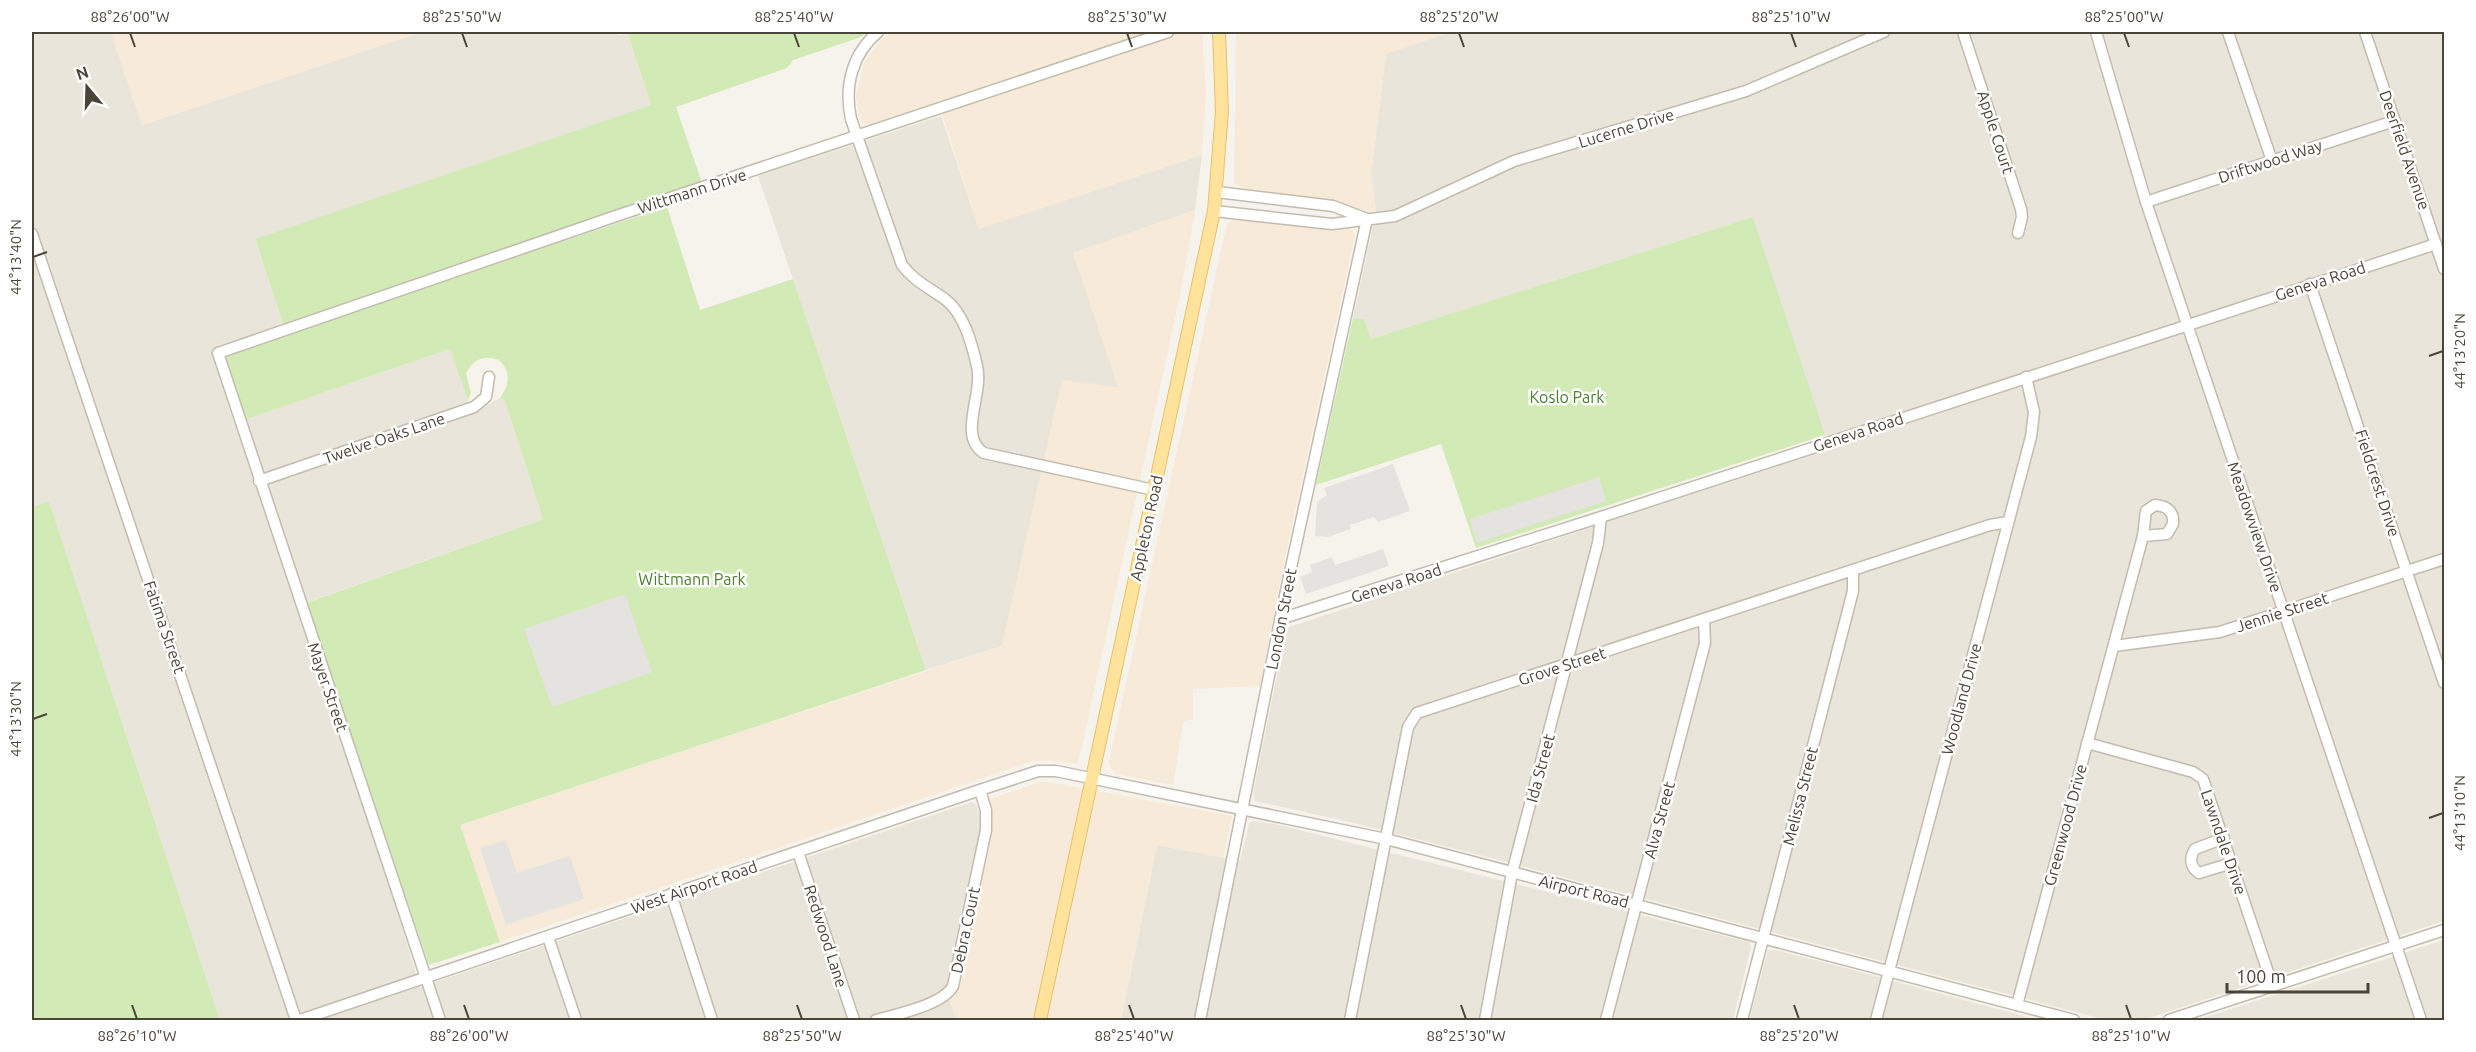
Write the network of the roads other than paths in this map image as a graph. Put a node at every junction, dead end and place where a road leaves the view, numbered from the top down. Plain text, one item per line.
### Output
1 (878, 32) edge
2 (1168, 32) edge
3 (1219, 32) edge
4 (1884, 32) edge
5 (1963, 32) edge
6 (2096, 32) edge
7 (2228, 32) edge
8 (2365, 32) edge
9 (2394, 121) junction
10 (857, 136) junction
11 (2272, 161) junction
12 (1216, 192) junction
13 (2146, 202) junction
14 (1214, 211) junction
15 (1367, 219) junction
16 (2018, 233) dead end
17 (32, 234) edge
18 (2436, 244) junction
19 (34, 248) edge
20 (2445, 269) edge
21 (2310, 284) junction
22 (2187, 324) junction
23 (218, 353) joint
24 (489, 377) dead end
25 (2026, 377) junction
26 (259, 481) junction
27 (1154, 490) junction
28 (1601, 517) junction
29 (2008, 522) junction
30 (2143, 536) dead end
31 (2445, 560) edge
32 (1853, 570) junction
33 (2407, 572) junction
34 (2284, 612) junction
35 (1280, 619) junction
36 (1704, 619) junction
37 (2114, 646) junction
38 (1568, 664) junction
39 (2445, 683) edge
40 (2088, 743) junction
41 (1091, 778) junction
42 (980, 790) junction
43 (1243, 810) junction
44 (2224, 838) junction
45 (1386, 839) junction
46 (798, 852) junction
47 (2232, 863) junction
48 (1512, 873) junction
49 (671, 894) junction
50 (1637, 904) junction
51 (2445, 930) edge
52 (548, 937) junction
53 (1763, 939) junction
54 (2396, 946) junction
55 (1889, 972) junction
56 (425, 978) junction
57 (2273, 987) junction
58 (2017, 1005) junction
59 (298, 1020) edge
60 (440, 1020) edge
61 (576, 1020) edge
62 (712, 1020) edge
63 (854, 1020) edge
64 (876, 1020) edge
65 (1040, 1020) edge
66 (1200, 1020) edge
67 (1350, 1020) edge
68 (1485, 1020) edge
69 (1606, 1020) edge
70 (1742, 1020) edge
71 (1876, 1020) edge
72 (2074, 1020) edge
73 (2169, 1020) edge
74 (2421, 1020) edge

1 - 10 street
2 - 10 street, Wittmann Drive
3 - 12 main road, Appleton Road
4 - 15 street, Lucerne Drive
5 - 16 street, Apple Court
6 - 13 street, Meadowview Drive
7 - 11 street
8 - 9 street, Deerfield Avenue
9 - 11 street, Driftwood Way
9 - 18 street, Deerfield Avenue
10 - 23 street, Wittmann Drive
10 - 27 street
11 - 13 street, Driftwood Way
12 - 14 main road, Appleton Road
12 - 15 street, Lucerne Drive
13 - 22 street, Meadowview Drive
14 - 15 street, Lucerne Drive
14 - 27 main road, Appleton Road
15 - 35 street, London Street
17 - 19 street, Fatima Street
18 - 20 street, Deerfield Avenue
18 - 21 street, Geneva Road
19 - 59 street, Fatima Street
21 - 22 street, Geneva Road
21 - 33 street, Fieldcrest Drive
22 - 25 street, Geneva Road
22 - 34 street, Meadowview Drive
23 - 26 street, Mayer Street
24 - 26 street, Twelve Oaks Lane
25 - 28 street, Geneva Road
25 - 29 street, Woodland Drive
26 - 56 street, Mayer Street
27 - 41 main road, Appleton Road
28 - 35 street, Geneva Road
28 - 38 street, Ida Street
29 - 32 street, Grove Street
29 - 55 street, Woodland Drive
30 - 37 street, Greenwood Drive
31 - 33 street, Jennie Street
32 - 36 street, Grove Street
32 - 53 street, Melissa Street
33 - 34 street, Jennie Street
33 - 39 street, Fieldcrest Drive
34 - 37 street, Jennie Street
34 - 54 street, Meadowview Drive
35 - 43 street, London Street
36 - 38 street, Grove Street
36 - 50 street, Alva Street
37 - 40 street, Greenwood Drive
38 - 45 street, Grove Street
38 - 48 street, Ida Street
40 - 44 street, Lawndale Drive
40 - 58 street, Greenwood Drive
41 - 42 street, West Airport Road
41 - 43 street, Airport Road
41 - 65 main road, Appleton Road
42 - 46 street, West Airport Road
42 - 64 street, Debra Court
43 - 45 street, Airport Road
43 - 66 street, London Street
44 - 47 street, Lawndale Drive
44 - 47 street
45 - 48 street, Airport Road
45 - 67 street, Grove Street
46 - 49 street, West Airport Road
46 - 63 street, Redwood Lane
47 - 57 street, Lawndale Drive
48 - 50 street, Airport Road
48 - 68 street, Ida Street
49 - 52 street, West Airport Road
49 - 62 street
50 - 53 street, Airport Road
50 - 69 street, Alva Street
51 - 54 street
52 - 56 street, West Airport Road
52 - 61 street
53 - 55 street, Airport Road
53 - 70 street, Melissa Street
54 - 57 street
54 - 74 street, Meadowview Drive
55 - 58 street, Airport Road
55 - 71 street, Woodland Drive
56 - 59 street, West Airport Road
56 - 60 street, Mayer Street
57 - 73 street
58 - 72 street, Airport Road

